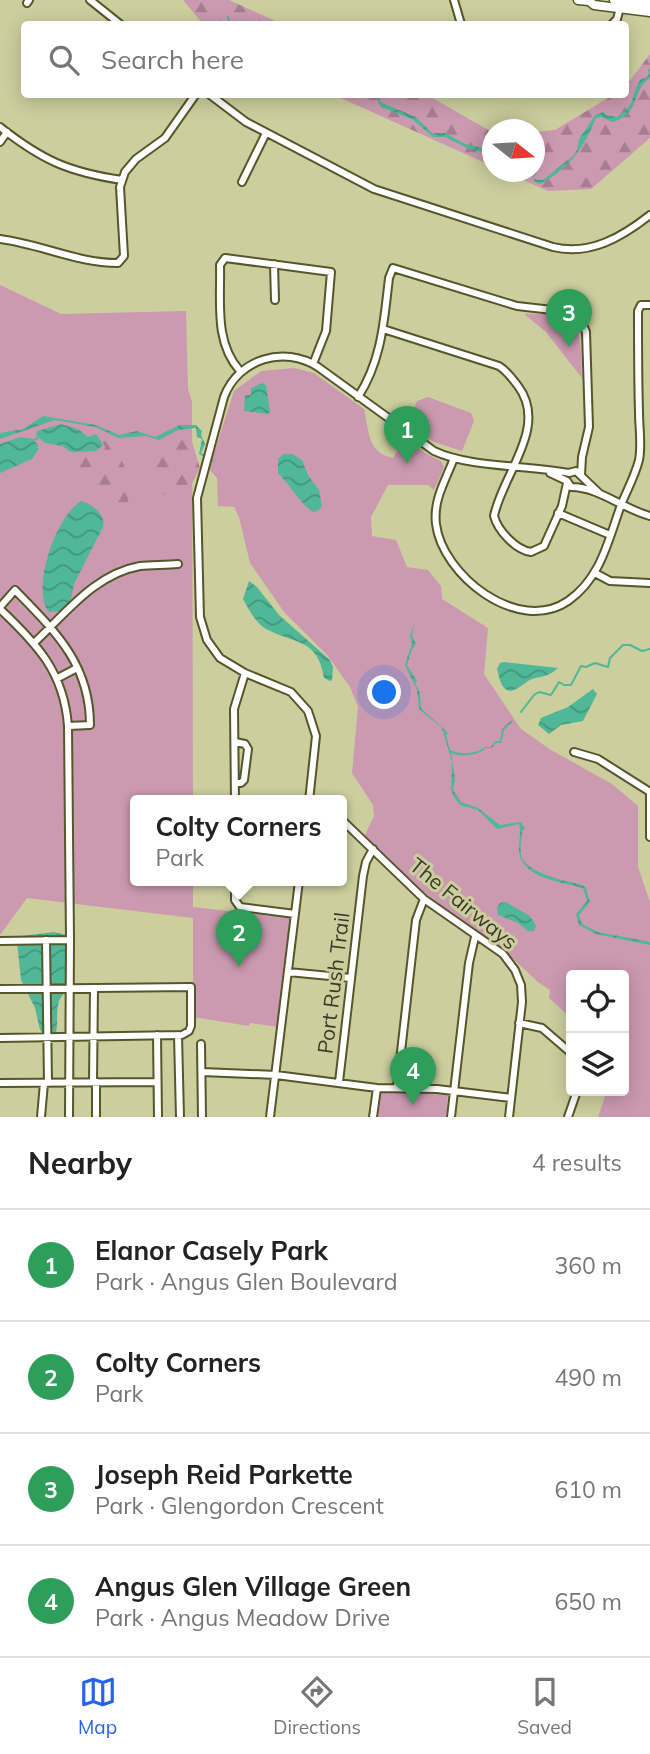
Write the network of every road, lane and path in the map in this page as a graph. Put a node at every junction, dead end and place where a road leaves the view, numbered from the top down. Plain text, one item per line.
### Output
1 (90, 0) edge
2 (454, 0) edge
3 (578, 0) edge
4 (614, 0) edge
5 (590, 1) edge
6 (650, 4) edge
7 (620, 8) junction
8 (650, 12) edge
9 (117, 21) edge
10 (460, 21) edge
11 (615, 21) edge
12 (194, 98) edge
13 (214, 98) edge
14 (0, 127) edge
15 (7, 132) junction
16 (266, 133) junction
17 (0, 142) edge
18 (122, 180) junction
19 (242, 182) dead end
20 (650, 215) edge
21 (0, 239) edge
22 (274, 264) junction
23 (275, 300) dead end
24 (650, 305) edge
25 (383, 329) junction
26 (313, 364) junction
27 (240, 371) junction
28 (358, 397) junction
29 (582, 457) junction
30 (640, 457) junction
31 (650, 457) edge
32 (454, 458) junction
33 (513, 467) junction
34 (582, 476) junction
35 (569, 477) junction
36 (578, 486) junction
37 (599, 493) junction
38 (621, 505) junction
39 (562, 506) junction
40 (558, 513) junction
41 (650, 516) edge
42 (611, 535) junction
43 (178, 564) dead end
44 (595, 573) junction
45 (650, 583) edge
46 (0, 608) edge
47 (51, 627) junction
48 (35, 642) junction
49 (78, 668) junction
50 (245, 673) junction
51 (58, 678) junction
52 (68, 726) junction
53 (235, 742) junction
54 (574, 752) dead end
55 (235, 783) junction
56 (650, 792) edge
57 (235, 795) edge
58 (310, 795) edge
59 (347, 825) edge
60 (650, 831) edge
61 (650, 837) edge
62 (373, 849) junction
63 (235, 886) edge
64 (298, 886) edge
65 (424, 899) junction
66 (295, 914) junction
67 (475, 937) junction
68 (46, 940) junction
69 (70, 940) junction
70 (0, 941) edge
71 (288, 972) junction
72 (351, 978) junction
73 (47, 988) junction
74 (94, 988) junction
75 (0, 989) edge
76 (70, 989) junction
77 (519, 1023) junction
78 (70, 1035) junction
79 (94, 1035) junction
80 (157, 1035) junction
81 (178, 1035) junction
82 (47, 1036) junction
83 (0, 1038) edge
84 (201, 1044) dead end
85 (566, 1049) edge
86 (202, 1072) junction
87 (276, 1075) junction
88 (69, 1082) junction
89 (95, 1082) junction
90 (157, 1082) junction
91 (339, 1082) junction
92 (0, 1083) edge
93 (46, 1083) junction
94 (397, 1087) junction
95 (377, 1088) junction
96 (454, 1091) junction
97 (575, 1096) edge
98 (511, 1098) junction
99 (270, 1116) edge
100 (41, 1117) edge
101 (69, 1117) edge
102 (96, 1117) edge
103 (158, 1117) edge
104 (180, 1117) edge
105 (202, 1117) edge
106 (373, 1117) edge
107 (451, 1117) edge
108 (509, 1117) edge
109 (568, 1117) edge

1 - 9 street
2 - 10 street
3 - 5 main road
4 - 6 main road
5 - 7 main road
7 - 8 main road
7 - 11 street
12 - 18 street
13 - 16 street
14 - 15 street
15 - 17 street
15 - 18 street
16 - 19 street
16 - 20 street
18 - 21 street
22 - 23 street
22 - 26 street
22 - 27 street
24 - 30 street
25 - 28 street
25 - 29 street
25 - 33 street
26 - 27 street
26 - 28 street
27 - 50 street
28 - 32 street
29 - 34 street
29 - 35 street
30 - 31 street
30 - 38 street
32 - 33 street
32 - 44 street
33 - 35 street
33 - 40 street
34 - 35 street
34 - 36 street
34 - 37 street
35 - 36 street
35 - 39 street
36 - 37 street
36 - 39 street
37 - 38 street
38 - 41 street
38 - 42 street
39 - 40 street
40 - 42 street
42 - 44 street
43 - 47 street
44 - 45 street
46 - 47 street
46 - 48 street
47 - 48 street
47 - 49 street
48 - 51 street
49 - 51 street
49 - 52 street
50 - 53 street
50 - 58 street
51 - 52 street
52 - 69 street
53 - 55 street
53 - 55 street
54 - 56 street
55 - 57 street
56 - 60 street
59 - 62 street, The Fairways
60 - 61 street
62 - 65 street, The Fairways
62 - 72 street, Port Rush Trail
63 - 66 street
64 - 66 street
65 - 67 street, The Fairways
65 - 94 street
66 - 71 street
67 - 77 street, The Fairways
67 - 96 street
68 - 69 street
68 - 70 street
68 - 73 street
69 - 76 street
71 - 72 street
71 - 87 street
72 - 91 street, Port Rush Trail
73 - 75 street
73 - 76 street
73 - 82 street
74 - 76 street
74 - 79 street
74 - 81 street
76 - 78 street
77 - 85 street
77 - 98 street, The Fairways
78 - 79 street
78 - 82 street
78 - 88 street
79 - 80 street
79 - 89 street
80 - 81 street
80 - 90 street
81 - 104 street
82 - 83 street
82 - 93 street
84 - 86 street
86 - 87 street
86 - 105 street
87 - 91 street
87 - 99 street
88 - 89 street
88 - 93 street
88 - 101 street
89 - 90 street
89 - 102 street
90 - 103 street
91 - 95 street
92 - 93 street
93 - 100 street
94 - 95 street
94 - 96 street
95 - 106 street
96 - 98 street
96 - 107 street
97 - 109 street
98 - 108 street, The Fairways

